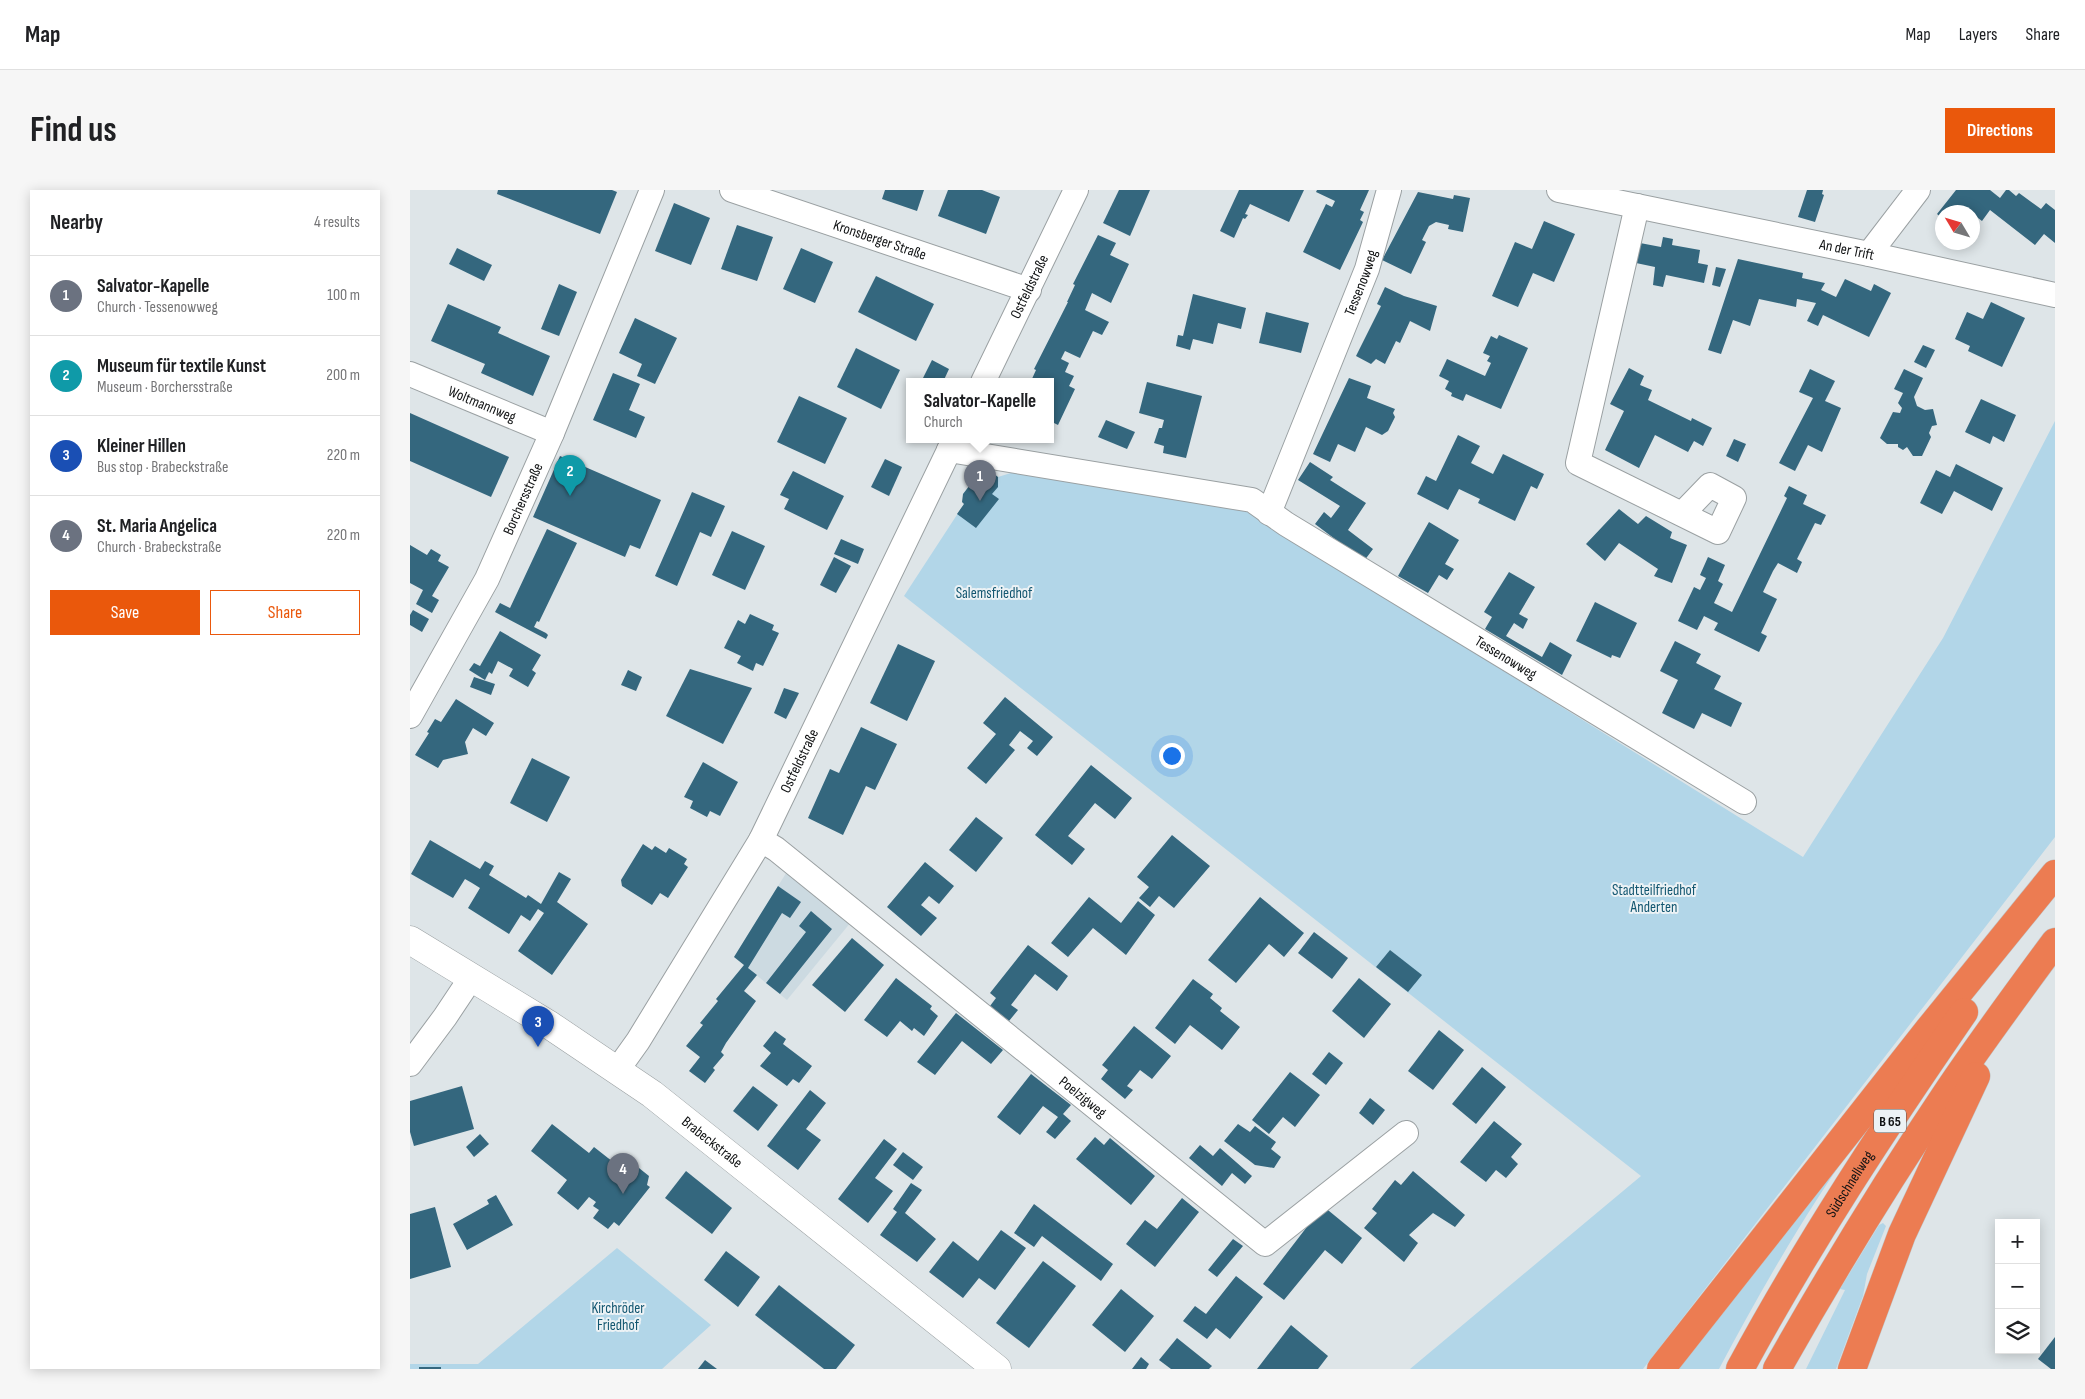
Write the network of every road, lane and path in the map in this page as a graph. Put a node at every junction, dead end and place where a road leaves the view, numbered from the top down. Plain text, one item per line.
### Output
1 (652, 190) edge
2 (732, 190) edge
3 (1076, 190) edge
4 (1390, 190) edge
5 (1559, 190) edge
6 (1918, 190) edge
7 (1638, 206) junction
8 (1869, 254) junction
9 (1029, 290) junction
10 (2055, 295) edge
11 (410, 374) edge
12 (985, 378) edge
13 (552, 433) junction
14 (951, 445) edge
15 (1269, 512) junction
16 (1682, 514) dead end
17 (410, 716) edge
18 (1744, 802) dead end
19 (762, 840) junction
20 (2055, 874) edge
21 (2055, 882) edge
22 (410, 940) edge
23 (2055, 942) edge
24 (471, 978) junction
25 (2023, 986) junction
26 (410, 1064) edge
27 (618, 1070) junction
28 (1406, 1133) dead end
29 (997, 1369) edge
30 (1661, 1369) edge
31 (1740, 1369) edge
32 (1778, 1369) edge
33 (1852, 1369) edge

1 - 13 street, Borchersstraße
2 - 9 street, Kronsberger Straße
3 - 9 street, Ostfeldstraße
4 - 15 street, Tessenowweg
5 - 7 street, An der Trift
6 - 8 street
7 - 8 street, An der Trift
7 - 16 street
8 - 10 street, An der Trift
9 - 12 street, Ostfeldstraße
11 - 13 street, Woltmannweg
13 - 17 street, Borchersstraße
14 - 15 street, Tessenowweg
14 - 19 street, Ostfeldstraße
15 - 18 street, Tessenowweg
19 - 27 street, Ostfeldstraße
19 - 28 street, Poelzigweg
20 - 30 highway
21 - 31 highway, Südschnellweg / B 65
22 - 24 main road, Brabeckstraße
23 - 25 highway, B 65
24 - 26 street
24 - 27 main road, Brabeckstraße
25 - 32 highway, B 65
25 - 33 highway
27 - 29 main road, Brabeckstraße

